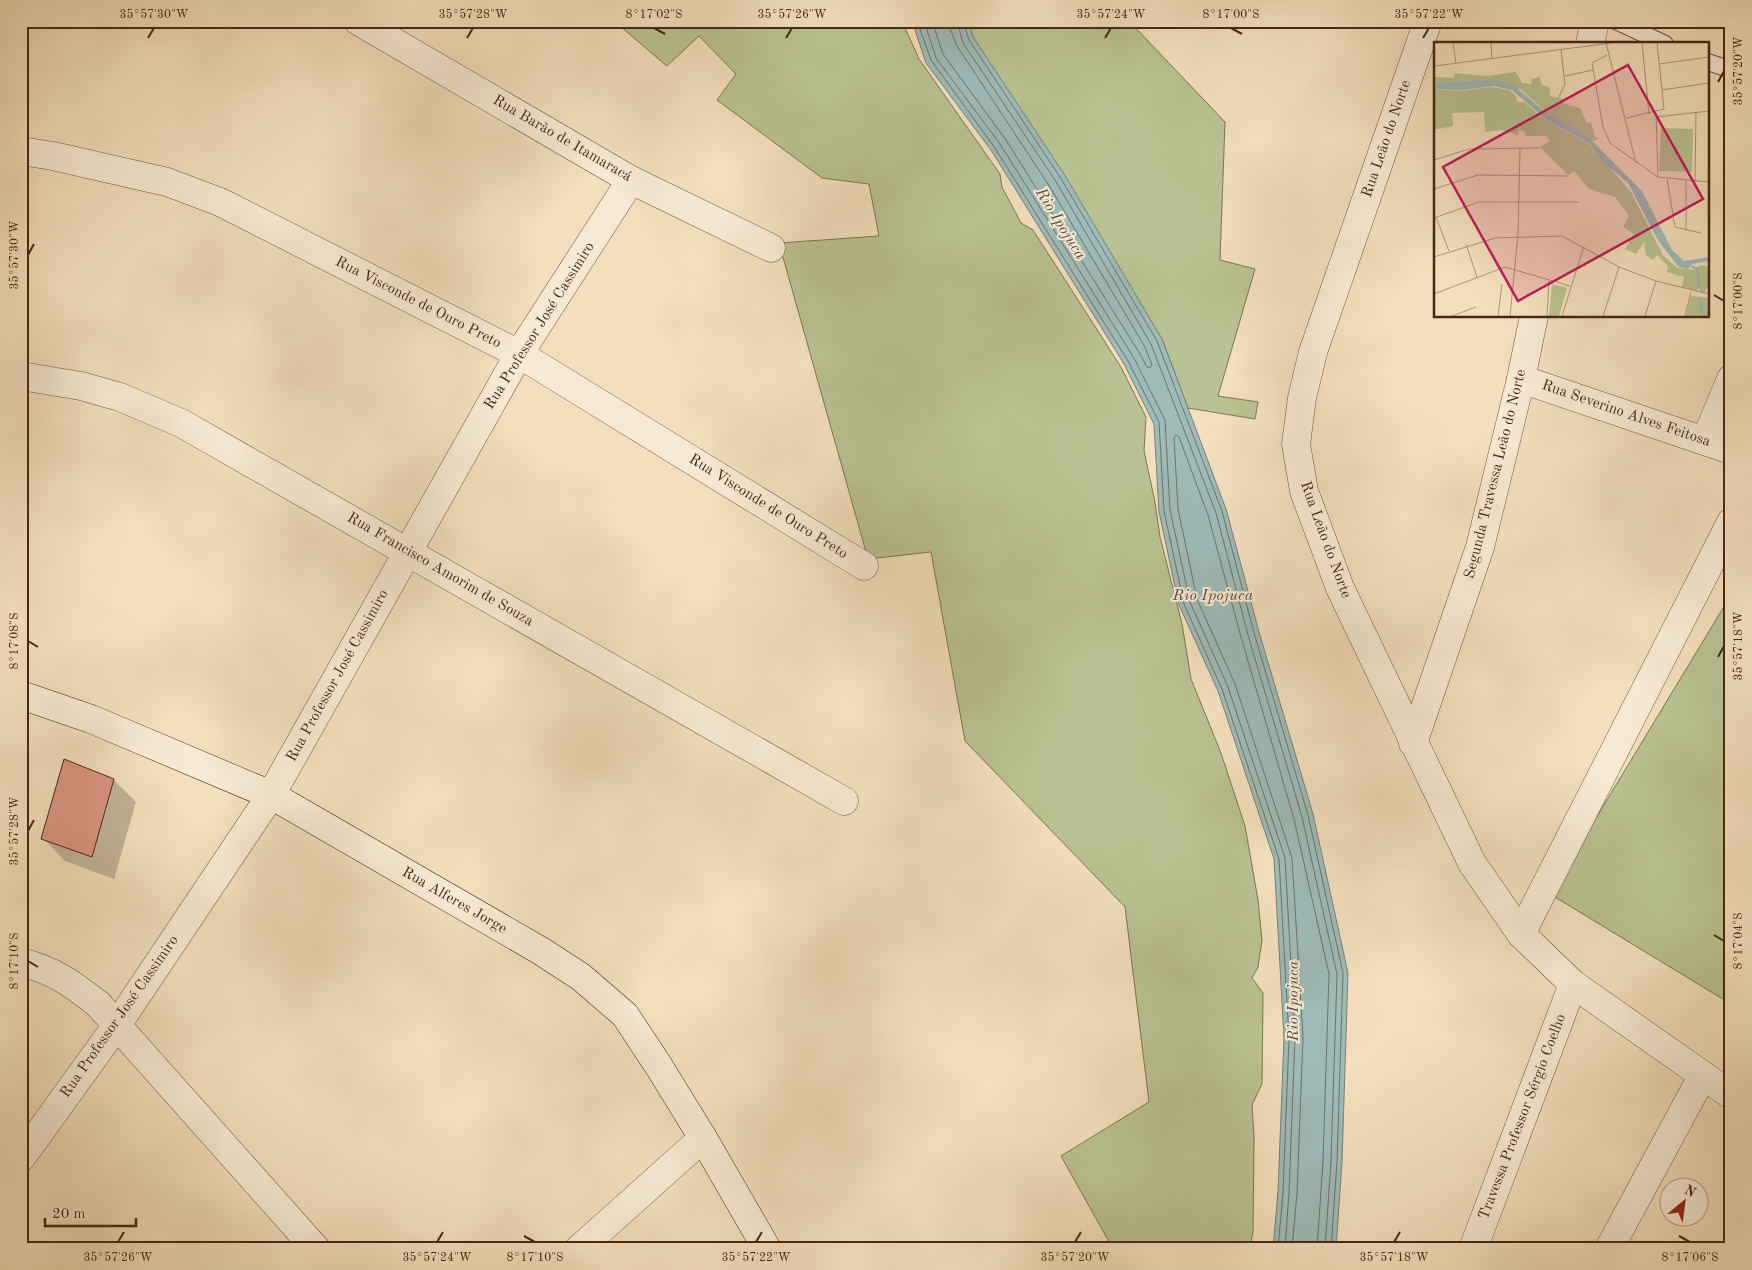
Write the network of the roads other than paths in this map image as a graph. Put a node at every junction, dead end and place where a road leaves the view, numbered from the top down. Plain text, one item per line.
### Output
1 (358, 21) edge
2 (1428, 21) edge
3 (1595, 21) edge
4 (1616, 21) edge
5 (1590, 42) edge
6 (1661, 42) edge
7 (1710, 63) edge
8 (1731, 70) edge
9 (21, 151) edge
10 (631, 180) junction
11 (771, 248) dead end
12 (1534, 318) edge
13 (519, 354) junction
14 (21, 376) edge
15 (1731, 378) edge
16 (1521, 379) junction
17 (1705, 441) junction
18 (1731, 450) edge
19 (1731, 522) edge
20 (408, 552) junction
21 (864, 566) dead end
22 (21, 695) edge
23 (1413, 743) junction
24 (271, 795) junction
25 (844, 801) dead end
26 (1521, 934) junction
27 (32, 965) edge
28 (1573, 984) junction
29 (117, 1025) junction
30 (1703, 1074) junction
31 (1731, 1095) edge
32 (704, 1138) junction
33 (21, 1158) edge
34 (314, 1248) edge
35 (579, 1249) edge
36 (767, 1249) edge
37 (1473, 1249) edge
38 (1609, 1249) edge

1 - 10 street, Rua Barão de Itamaracá
2 - 23 street, Rua Leão do Norte
3 - 5 street
4 - 6 lane
7 - 8 lane
9 - 13 street, Rua Visconde de Ouro Preto
10 - 11 street, Rua Barão de Itamaracá
10 - 13 street, Rua Professor José Cassimiro
12 - 16 street, Segunda Travessa Leão do Norte
13 - 20 street, Rua Professor José Cassimiro
13 - 21 street, Rua Visconde de Ouro Preto
14 - 20 street, Rua Francisco Amorim de Souza
15 - 17 street
16 - 17 street, Rua Severino Alves Feitosa
16 - 23 street, Segunda Travessa Leão do Norte
17 - 18 street, Rua Severino Alves Feitosa
19 - 26 street
20 - 24 street, Rua Professor José Cassimiro
20 - 25 street, Rua Francisco Amorim de Souza
22 - 24 street, Rua Alferes Jorge
23 - 26 street, Rua Leão do Norte
24 - 29 street, Rua Professor José Cassimiro
24 - 32 street, Rua Alferes Jorge
26 - 28 street, Rua Leão do Norte
27 - 29 street
28 - 30 street, Rua Leão do Norte
28 - 37 street, Travessa Professor Sérgio Coelho
29 - 33 street, Rua Professor José Cassimiro
29 - 34 street
30 - 31 street, Rua Leão do Norte
30 - 38 street
32 - 35 street
32 - 36 street, Rua Alferes Jorge

